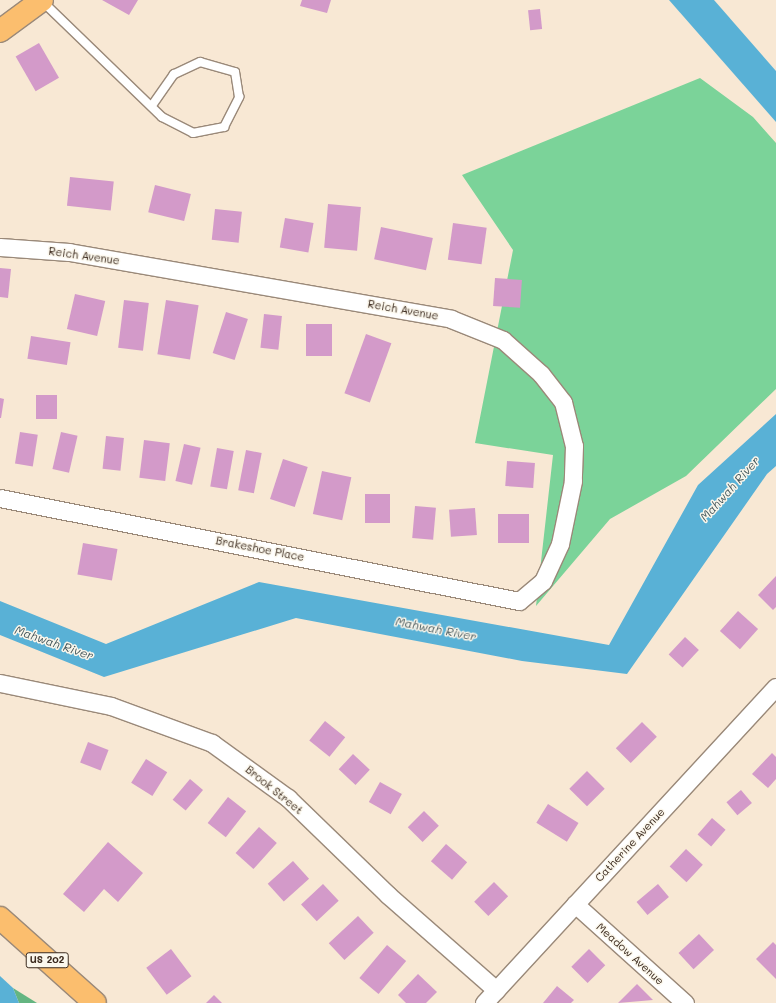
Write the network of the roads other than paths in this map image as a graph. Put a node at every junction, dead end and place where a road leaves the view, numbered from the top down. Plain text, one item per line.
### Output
1 (41, 0) edge
2 (0, 31) edge
3 (152, 105) junction
4 (0, 247) edge
5 (0, 498) edge
6 (519, 601) joint
7 (0, 683) edge
8 (776, 687) edge
9 (575, 904) junction
10 (0, 918) edge
11 (496, 990) junction
12 (95, 1003) edge
13 (484, 1003) edge
14 (685, 1003) edge

1 - 2 main road
1 - 3 lane
3 - 3 lane
4 - 6 street, Reich Avenue
5 - 6 street, Brakeshoe Place
7 - 11 street, Brook Street
8 - 9 street, Catherine Avenue
9 - 11 street, Catherine Avenue
9 - 14 street, Meadow Avenue
10 - 12 main road, US 202
11 - 13 street, Catherine Avenue

